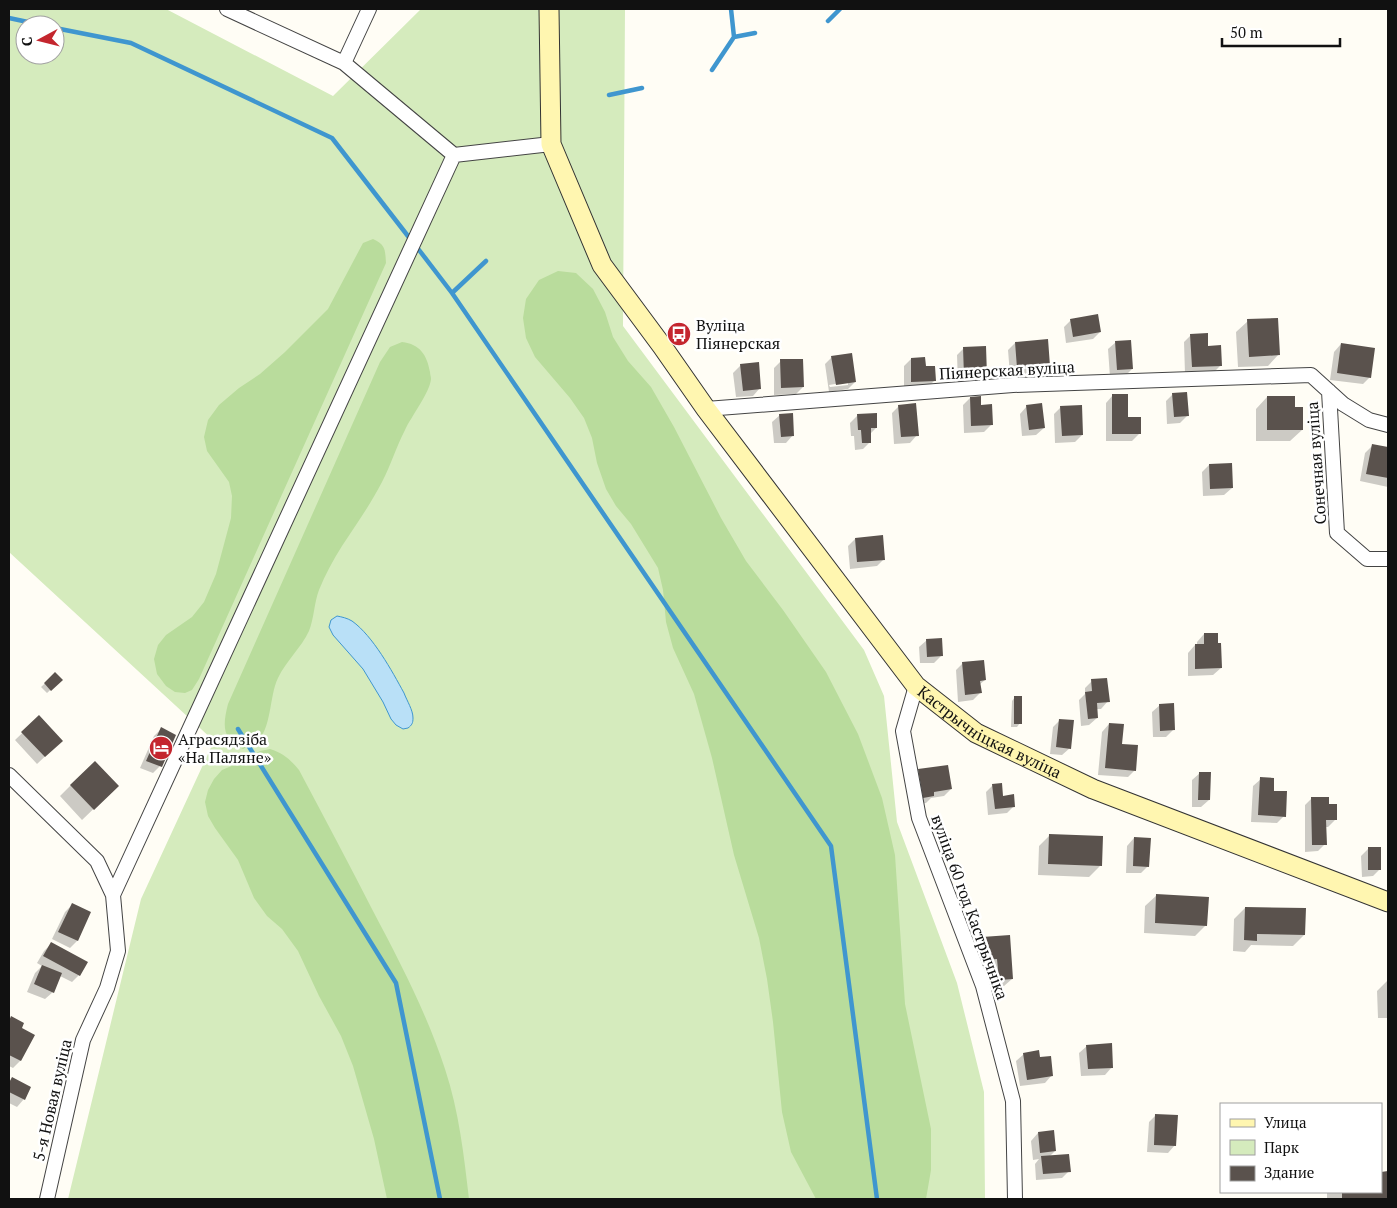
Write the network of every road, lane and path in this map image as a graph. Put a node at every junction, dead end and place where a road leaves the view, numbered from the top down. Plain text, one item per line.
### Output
1 (227, 9) edge
2 (369, 9) edge
3 (549, 9) edge
4 (344, 62) junction
5 (551, 144) junction
6 (454, 155) junction
7 (1311, 375) joint
8 (1329, 391) junction
9 (706, 408) junction
10 (1388, 425) edge
11 (1388, 559) edge
12 (916, 686) junction
13 (9, 775) edge
14 (113, 895) junction
15 (1388, 902) edge
16 (47, 1199) edge
17 (1015, 1199) edge

1 - 4 street
2 - 4 street
3 - 5 street
4 - 6 street
5 - 6 street
5 - 9 street, Кастрычніцкая вуліца
6 - 14 street
7 - 8 street, Сонечная вуліца
7 - 9 street, Піянерская вуліца
8 - 10 street, Сонечная вуліца
8 - 11 street, Сонечная вуліца
9 - 12 street, Кастрычніцкая вуліца
12 - 15 street, Кастрычніцкая вуліца
12 - 17 street, вуліца 60 год Кастрычніка
13 - 14 street
14 - 16 street, 5-я Новая вуліца

